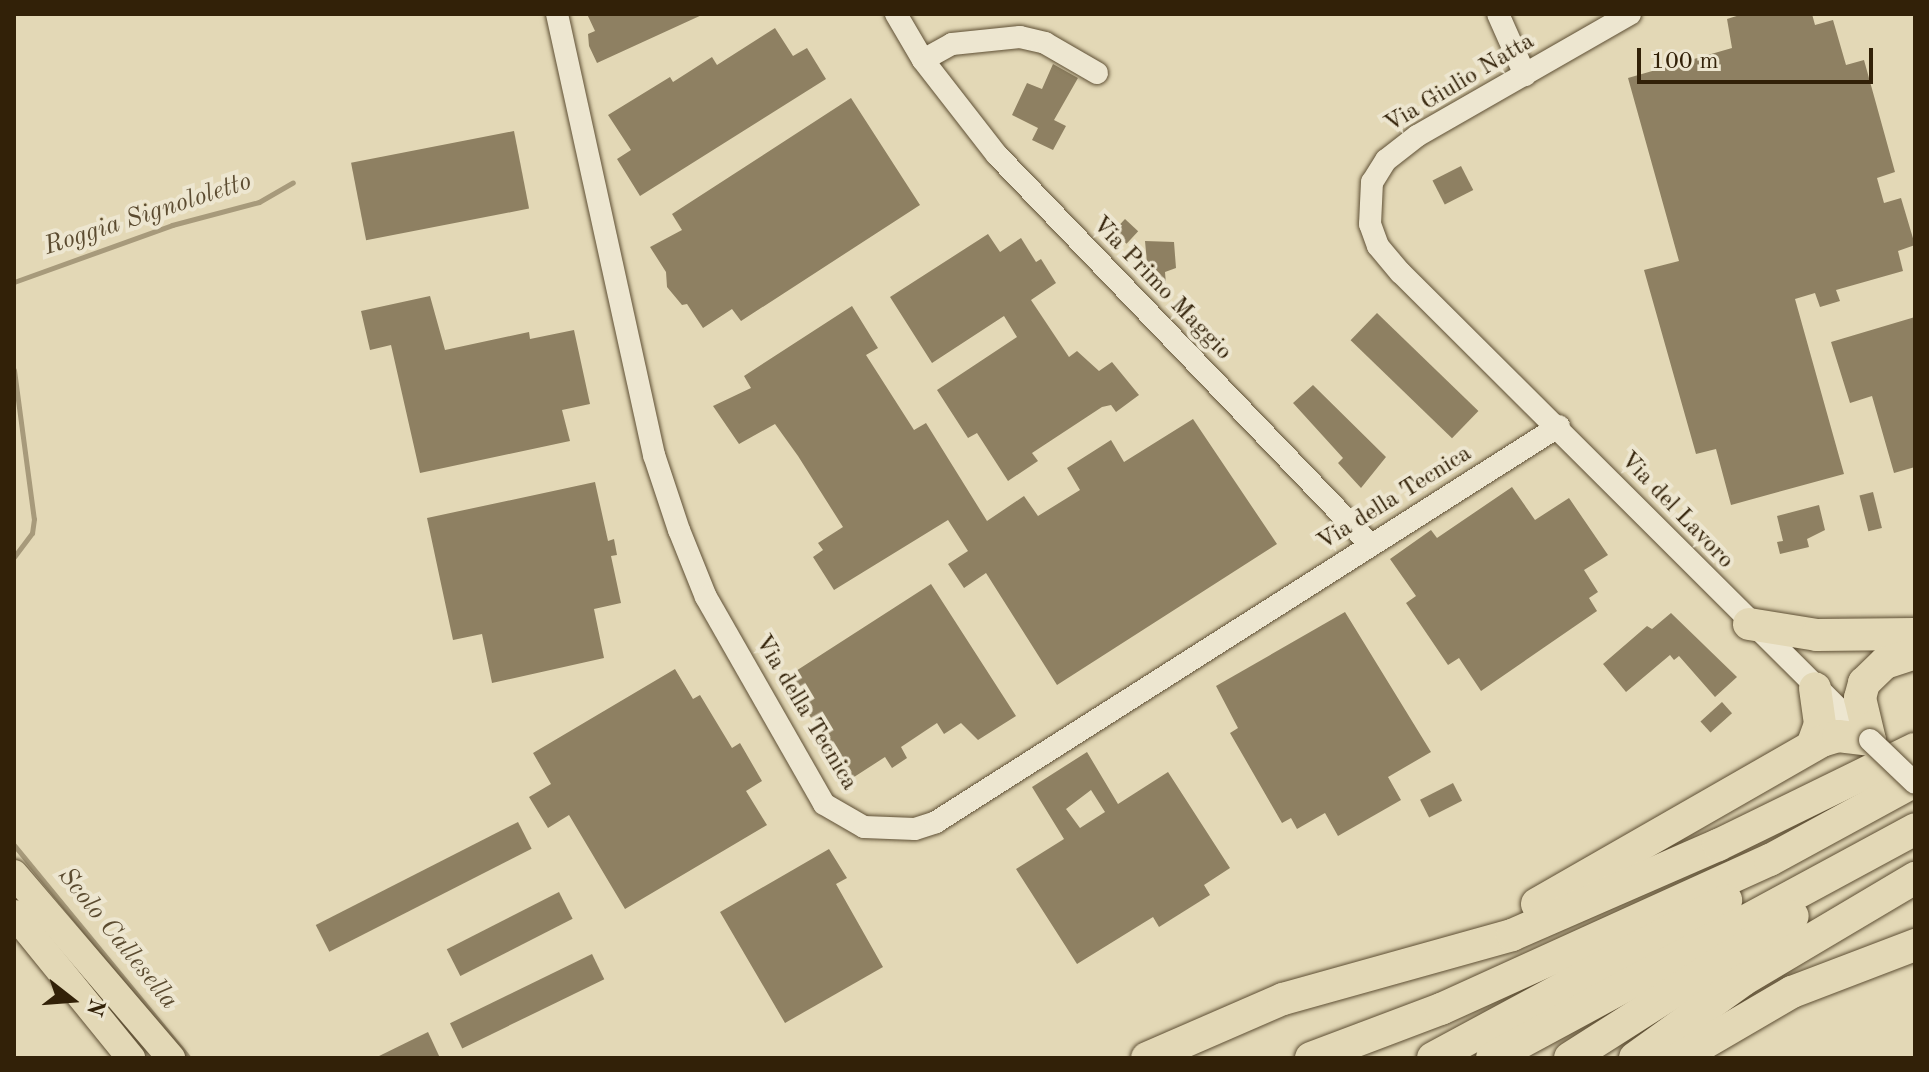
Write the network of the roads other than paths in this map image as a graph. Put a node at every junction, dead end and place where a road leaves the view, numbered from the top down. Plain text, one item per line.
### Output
1 (557, 14) edge
2 (896, 14) edge
3 (1498, 14) edge
4 (1630, 14) edge
5 (923, 60) junction
6 (1097, 73) dead end
7 (1525, 75) junction
8 (1401, 273) joint
9 (1559, 426) junction
10 (1371, 545) junction
11 (1749, 624) junction
12 (1915, 634) edge
13 (1915, 653) edge
14 (1815, 688) junction
15 (1870, 740) junction
16 (1812, 746) junction
17 (1915, 749) edge
18 (1915, 782) edge
19 (1915, 796) edge
20 (1915, 829) edge
21 (1915, 844) edge
22 (14, 874) edge
23 (1915, 878) edge
24 (14, 914) edge
25 (1915, 945) edge
26 (1384, 971) junction
27 (131, 1058) edge
28 (171, 1058) edge
29 (1147, 1058) edge
30 (1311, 1058) edge
31 (1433, 1058) edge
32 (1492, 1058) edge
33 (1570, 1058) edge
34 (1635, 1058) edge
35 (1679, 1058) edge

1 - 10 street, Via della Tecnica
2 - 5 street, Via Primo Maggio
3 - 7 street
4 - 7 street, Via Giulio Natta
5 - 6 street
5 - 10 street, Via Primo Maggio
7 - 8 street, Via Giulio Natta
8 - 9 street, Via del Lavoro
9 - 10 street, Via della Tecnica
9 - 11 street, Via del Lavoro
11 - 12 highway
11 - 14 street, Via del Lavoro
13 - 15 highway
14 - 15 street, Via del Lavoro
14 - 16 highway
15 - 16 highway
15 - 18 street, Via del Lavoro, bridge
16 - 26 highway
17 - 26 highway
18 - 30 highway
19 - 31 highway
20 - 32 highway
21 - 33 highway
22 - 28 main road
23 - 34 highway
24 - 27 main road
25 - 35 highway
26 - 29 highway

